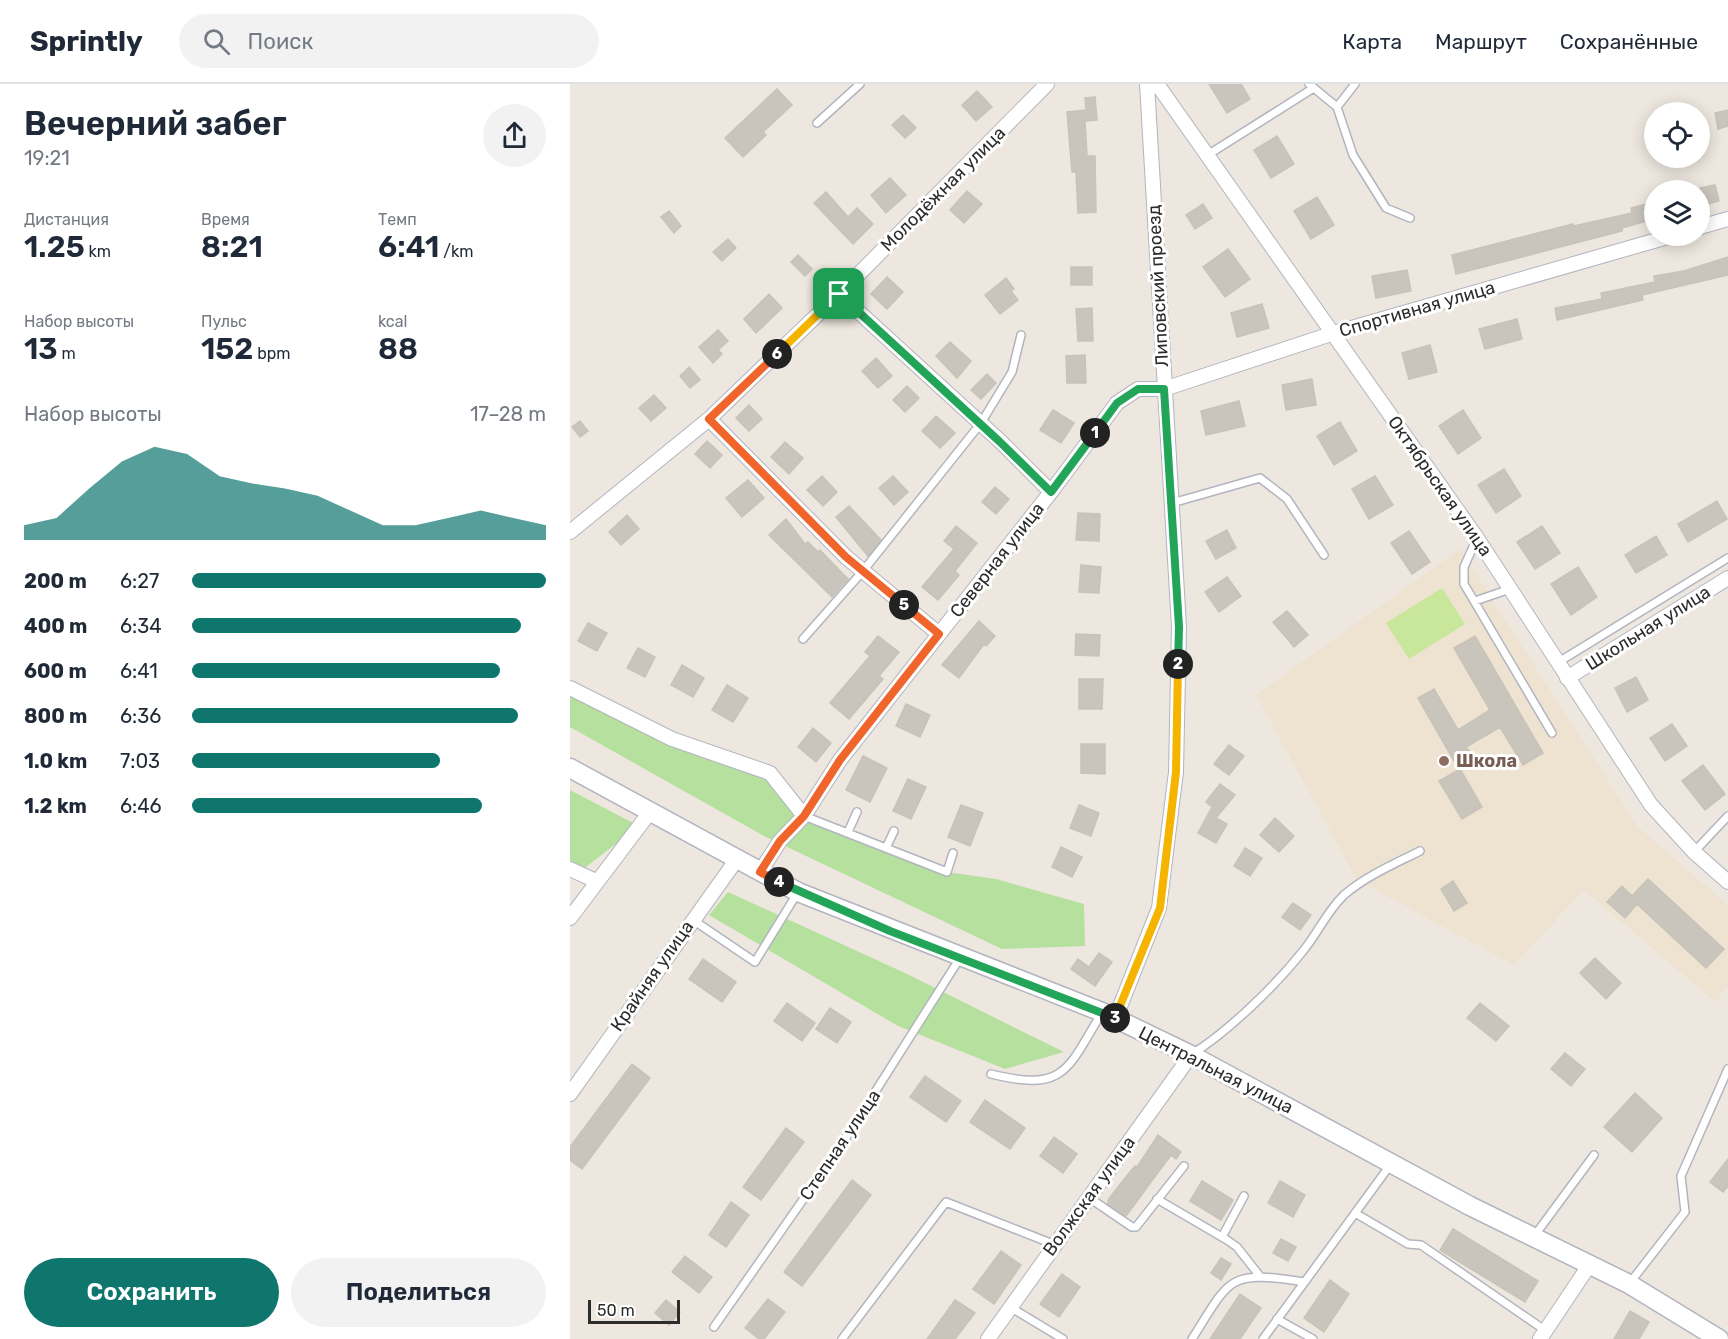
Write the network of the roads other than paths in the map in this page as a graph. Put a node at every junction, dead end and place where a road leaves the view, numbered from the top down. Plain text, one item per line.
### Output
1 (860, 84) edge
2 (1047, 84) edge
3 (1147, 84) edge
4 (1157, 84) edge
5 (1355, 84) edge
6 (1310, 87) edge
7 (1337, 107) junction
8 (817, 123) dead end
9 (1206, 156) junction
10 (1410, 218) dead end
11 (1728, 219) edge
12 (1710, 224) edge
13 (1644, 244) edge
14 (839, 294) junction
15 (1334, 333) junction
16 (1021, 335) dead end
17 (1164, 389) junction
18 (709, 419) junction
19 (981, 423) junction
20 (1051, 492) junction
21 (1172, 503) junction
22 (570, 532) edge
23 (1477, 538) junction
24 (1324, 555) dead end
25 (1728, 558) edge
26 (863, 571) junction
27 (1728, 578) edge
28 (1510, 589) junction
29 (1474, 601) junction
30 (939, 634) junction
31 (803, 639) dead end
32 (1557, 663) junction
33 (1567, 678) junction
34 (570, 688) edge
35 (1552, 733) dead end
36 (570, 768) edge
37 (650, 812) junction
38 (857, 812) dead end
39 (804, 816) junction
40 (1728, 816) edge
41 (894, 831) dead end
42 (848, 832) junction
43 (886, 848) junction
44 (1420, 851) dead end
45 (1694, 852) junction
46 (952, 854) dead end
47 (736, 859) junction
48 (570, 869) edge
49 (760, 872) junction
50 (596, 881) junction
51 (1728, 882) edge
52 (798, 892) junction
53 (570, 918) edge
54 (692, 919) junction
55 (960, 958) junction
56 (1109, 1016) junction
57 (1191, 1054) junction
58 (1728, 1069) edge
59 (991, 1074) dead end
60 (570, 1094) edge
61 (1594, 1155) dead end
62 (1391, 1164) junction
63 (1184, 1166) dead end
64 (1244, 1196) dead end
65 (1088, 1197) junction
66 (1158, 1199) junction
67 (1355, 1213) junction
68 (1222, 1237) junction
69 (1533, 1237) junction
70 (1053, 1244) junction
71 (1590, 1264) junction
72 (1259, 1275) junction
73 (1304, 1282) junction
74 (1629, 1284) junction
75 (1010, 1307) junction
76 (1277, 1320) junction
77 (714, 1328) dead end
78 (1543, 1335) edge
79 (842, 1339) edge
80 (988, 1339) edge
81 (1063, 1339) edge
82 (1192, 1339) edge
83 (1263, 1339) edge
84 (1313, 1339) edge
85 (1719, 1339) edge

1 - 8 lane
2 - 14 street, Молодёжная улица
3 - 17 street, Липовский проезд
4 - 9 street, Октябрьская улица
5 - 7 lane
6 - 7 lane
6 - 9 lane
7 - 10 lane
9 - 15 street, Октябрьская улица
11 - 12 street
13 - 15 street, Спортивная улица
14 - 18 street, Молодёжная улица
14 - 19 street
15 - 17 street, Спортивная улица
15 - 23 street, Октябрьская улица
16 - 19 lane
17 - 20 street, Северная улица
17 - 21 street, Липовский проезд
18 - 22 street, Молодёжная улица
18 - 26 street
19 - 20 street
19 - 26 lane
20 - 30 street, Северная улица
21 - 24 lane
21 - 56 street, Липовский проезд
23 - 28 street, Октябрьская улица
23 - 29 lane
25 - 32 lane
26 - 30 street
26 - 31 lane
27 - 33 street, Школьная улица
28 - 29 lane
28 - 32 street, Октябрьская улица
29 - 35 lane
30 - 39 street, Северная улица
32 - 33 street, Октябрьская улица
33 - 45 street, Октябрьская улица
34 - 39 street
36 - 37 main road, Центральная улица
37 - 47 main road, Центральная улица
37 - 50 street
38 - 42 lane
39 - 42 lane
39 - 49 street, Северная улица
40 - 45 lane
41 - 43 lane
42 - 43 lane
43 - 46 lane
44 - 57 lane
45 - 51 street, Октябрьская улица
47 - 49 main road, Центральная улица
47 - 54 street, Крайняя улица
48 - 50 street
49 - 52 main road, Центральная улица
50 - 53 street
52 - 54 lane
52 - 55 main road, Центральная улица
54 - 60 street, Крайняя улица
55 - 56 main road, Центральная улица
55 - 77 lane, Степная улица
56 - 57 main road, Центральная улица
56 - 59 lane
57 - 62 main road, Центральная улица
57 - 65 street, Волжская улица
58 - 74 lane
61 - 69 lane
62 - 67 lane
62 - 69 main road, Центральная улица
63 - 66 lane
64 - 68 lane
65 - 66 lane
65 - 70 street, Волжская улица
66 - 68 lane
67 - 73 lane
67 - 78 lane
68 - 72 lane
69 - 71 main road, Центральная улица
70 - 75 street, Волжская улица
70 - 79 lane
71 - 74 main road, Центральная улица
71 - 78 street
72 - 73 lane
72 - 82 lane
73 - 76 lane
74 - 85 main road, Центральная улица
75 - 80 street, Волжская улица
75 - 81 lane
76 - 83 lane
76 - 84 lane

